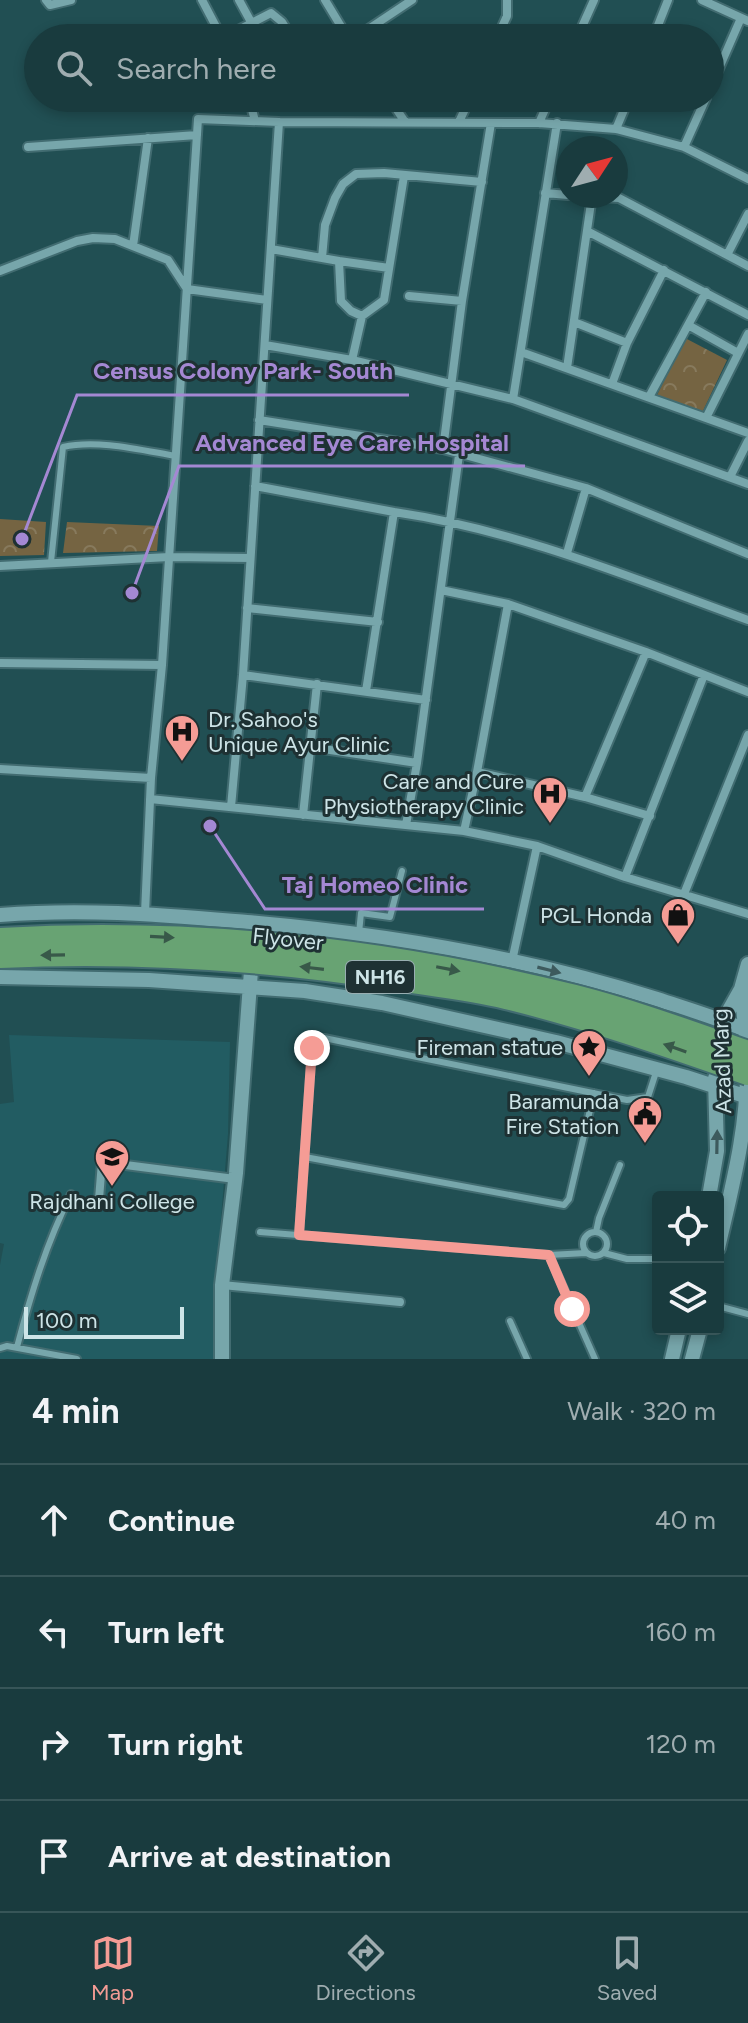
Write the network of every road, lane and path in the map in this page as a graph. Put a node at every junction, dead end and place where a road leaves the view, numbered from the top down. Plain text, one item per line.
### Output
1 (46, 0) edge
2 (71, 0) edge
3 (202, 0) edge
4 (239, 0) edge
5 (325, 0) edge
6 (412, 0) edge
7 (507, 0) edge
8 (594, 0) edge
9 (668, 0) edge
10 (702, 0) edge
11 (745, 19) edge
12 (251, 22) junction
13 (215, 24) edge
14 (247, 24) edge
15 (282, 24) edge
16 (340, 24) edge
17 (376, 24) edge
18 (503, 24) edge
19 (583, 24) edge
20 (659, 24) edge
21 (724, 61) edge
22 (253, 112) edge
23 (398, 112) edge
24 (464, 112) edge
25 (544, 112) edge
26 (623, 112) edge
27 (700, 112) edge
28 (255, 121) junction
29 (279, 122) junction
30 (405, 122) junction
31 (459, 122) junction
32 (491, 123) junction
33 (539, 123) junction
34 (557, 123) junction
35 (616, 129) junction
36 (197, 135) junction
37 (148, 138) junction
38 (28, 147) dead end
39 (684, 147) junction
40 (404, 176) junction
41 (748, 179) edge
42 (482, 182) junction
43 (545, 193) junction
44 (556, 194) edge
45 (628, 203) edge
46 (588, 208) edge
47 (748, 214) edge
48 (587, 231) junction
49 (133, 246) junction
50 (271, 249) junction
51 (727, 255) junction
52 (322, 258) junction
53 (339, 261) junction
54 (748, 266) edge
55 (389, 268) junction
56 (664, 270) junction
57 (0, 271) edge
58 (187, 289) junction
59 (706, 292) junction
60 (409, 296) dead end
61 (267, 300) junction
62 (462, 301) junction
63 (748, 315) edge
64 (362, 316) junction
65 (574, 322) junction
66 (688, 325) junction
67 (748, 334) edge
68 (627, 343) junction
69 (265, 345) junction
70 (521, 352) junction
71 (738, 353) junction
72 (352, 360) junction
73 (567, 368) junction
74 (453, 383) junction
75 (612, 384) junction
76 (649, 397) junction
77 (513, 399) junction
78 (706, 418) junction
79 (259, 420) junction
80 (748, 433) edge
81 (748, 441) edge
82 (443, 449) junction
83 (459, 455) junction
84 (176, 456) junction
85 (730, 477) junction
86 (748, 484) edge
87 (255, 486) junction
88 (586, 488) junction
89 (394, 512) junction
90 (450, 523) junction
91 (567, 553) junction
92 (748, 554) edge
93 (169, 557) junction
94 (250, 558) junction
95 (51, 562) junction
96 (0, 566) edge
97 (441, 590) junction
98 (508, 604) junction
99 (247, 608) junction
100 (748, 620) edge
101 (378, 622) junction
102 (646, 652) junction
103 (0, 663) edge
104 (162, 665) junction
105 (243, 675) junction
106 (704, 675) junction
107 (317, 684) junction
108 (366, 691) junction
109 (748, 692) edge
110 (426, 700) junction
111 (748, 735) edge
112 (310, 747) junction
113 (417, 763) junction
114 (0, 769) edge
115 (477, 772) junction
116 (151, 778) junction
117 (585, 797) junction
118 (150, 799) junction
119 (231, 807) junction
120 (303, 815) junction
121 (650, 816) junction
122 (406, 825) junction
123 (464, 831) junction
124 (537, 846) junction
125 (402, 871) dead end
126 (625, 877) junction
127 (684, 894) junction
128 (145, 913) junction
129 (748, 914) edge
130 (0, 915) edge
131 (253, 922) junction
132 (359, 933) junction
133 (0, 939) edge
134 (0, 957) edge
135 (512, 961) junction
136 (748, 964) edge
137 (0, 977) edge
138 (251, 987) junction
139 (741, 989) junction
140 (723, 1021) junction
141 (747, 1038) edge
142 (657, 1069) junction
143 (748, 1074) edge
144 (714, 1086) junction
145 (594, 1093) junction
146 (748, 1097) edge
147 (305, 1157) junction
148 (620, 1165) dead end
149 (235, 1179) junction
150 (710, 1191) edge
151 (71, 1194) dead end
152 (99, 1199) dead end
153 (724, 1220) edge
154 (260, 1232) dead end
155 (596, 1232) junction
156 (299, 1235) junction
157 (586, 1253) junction
158 (604, 1253) junction
159 (549, 1255) junction
160 (652, 1259) edge
161 (222, 1285) junction
162 (400, 1302) dead end
163 (724, 1308) edge
164 (748, 1314) edge
165 (510, 1321) dead end
166 (678, 1335) edge
167 (698, 1335) edge
168 (17, 1347) junction
169 (0, 1348) edge
170 (77, 1359) edge
171 (222, 1359) edge
172 (527, 1359) edge
173 (595, 1359) edge
174 (672, 1359) edge
175 (692, 1359) edge

1 - 2 street
3 - 13 street
4 - 12 street
5 - 16 street
6 - 17 street
7 - 18 street
8 - 19 street
9 - 20 street
10 - 11 street
11 - 21 street
12 - 14 street
12 - 15 street
22 - 28 street
23 - 30 street
24 - 31 street
25 - 33 street
26 - 35 street
27 - 39 street
28 - 29 street
28 - 36 street
29 - 30 street
29 - 50 street
30 - 31 street
31 - 32 street
32 - 33 street
32 - 42 street
33 - 34 street
34 - 35 street
34 - 43 street
35 - 39 street
36 - 37 street
36 - 58 street
37 - 38 street
37 - 49 street
39 - 41 street
40 - 42 street
40 - 52 street
40 - 55 street
42 - 62 street
43 - 44 street
43 - 70 street
45 - 51 street
46 - 48 street
47 - 51 street
48 - 56 street
48 - 65 street
49 - 57 street
49 - 58 street
50 - 52 street
50 - 61 street
51 - 54 street
52 - 53 street
53 - 55 street
53 - 64 street
55 - 64 street
56 - 59 street
56 - 68 street
58 - 61 street
58 - 84 street
59 - 63 street
59 - 66 street
60 - 62 street
61 - 69 street
62 - 74 street
64 - 72 street
65 - 68 street
65 - 73 street
66 - 71 street
66 - 76 street
67 - 71 street
68 - 75 street
69 - 72 street
69 - 79 street
70 - 73 street
70 - 77 street
71 - 78 street
72 - 74 street
73 - 75 street
74 - 77 street
74 - 82 street
75 - 76 street
76 - 78 street
77 - 85 street
78 - 80 street
79 - 82 street
79 - 87 street
81 - 85 street
82 - 83 street
83 - 88 street
83 - 90 street
84 - 93 street
84 - 95 lane
85 - 86 street
87 - 89 street
87 - 94 street
88 - 91 street
88 - 92 street
89 - 90 street
89 - 101 street
90 - 91 street
90 - 97 street
91 - 100 street
93 - 94 street
93 - 95 street
93 - 104 street
94 - 99 street
95 - 96 street
97 - 98 street
97 - 110 street
98 - 102 street
98 - 115 street
99 - 101 street
99 - 105 street
101 - 108 street
102 - 106 street
102 - 117 street
103 - 104 street
104 - 116 street
105 - 107 street
105 - 119 street
106 - 109 street
106 - 121 street
107 - 108 street
107 - 112 street
108 - 110 street
110 - 113 street
111 - 127 street
112 - 113 street
112 - 120 street
113 - 122 street
114 - 116 street
115 - 117 street
115 - 123 street
116 - 118 street
117 - 121 street
118 - 119 street
118 - 128 street
119 - 120 street
120 - 122 street
121 - 126 street
122 - 123 street
123 - 124 street
124 - 126 street
124 - 135 street
125 - 132 lane
126 - 127 street
127 - 129 street
128 - 130 street
128 - 131 street
131 - 132 street
131 - 138 street
132 - 135 street
133 -> 141 highway, Flyover / NH16, bridge
143 -> 134 highway, Flyover / NH16, bridge
135 -> 140 street
136 - 139 street
137 - 138 street
138 - 142 street
138 - 149 street
139 - 140 street, Azad Marg
139 - 141 street, Azad Marg
140 - 141 street
140 - 144 street, Azad Marg
141 - 146 street, Azad Marg
142 - 144 street
142 - 145 lane
144 - 146 street
150 -> 144 street, Azad Marg
145 - 147 lane
145 - 147 lane
146 - 153 street, Azad Marg
147 - 156 lane
148 - 155 lane
149 - 152 street
149 - 161 street
151 - 168 lane
154 - 156 lane
155 - 157 lane
155 - 158 lane
156 - 159 lane
157 - 158 lane
157 - 159 lane
158 - 160 lane
159 - 173 lane
161 - 162 street
161 - 171 street
163 - 164 lane
165 - 172 lane
166 - 174 street
167 - 175 street
168 - 169 lane
168 - 170 lane

